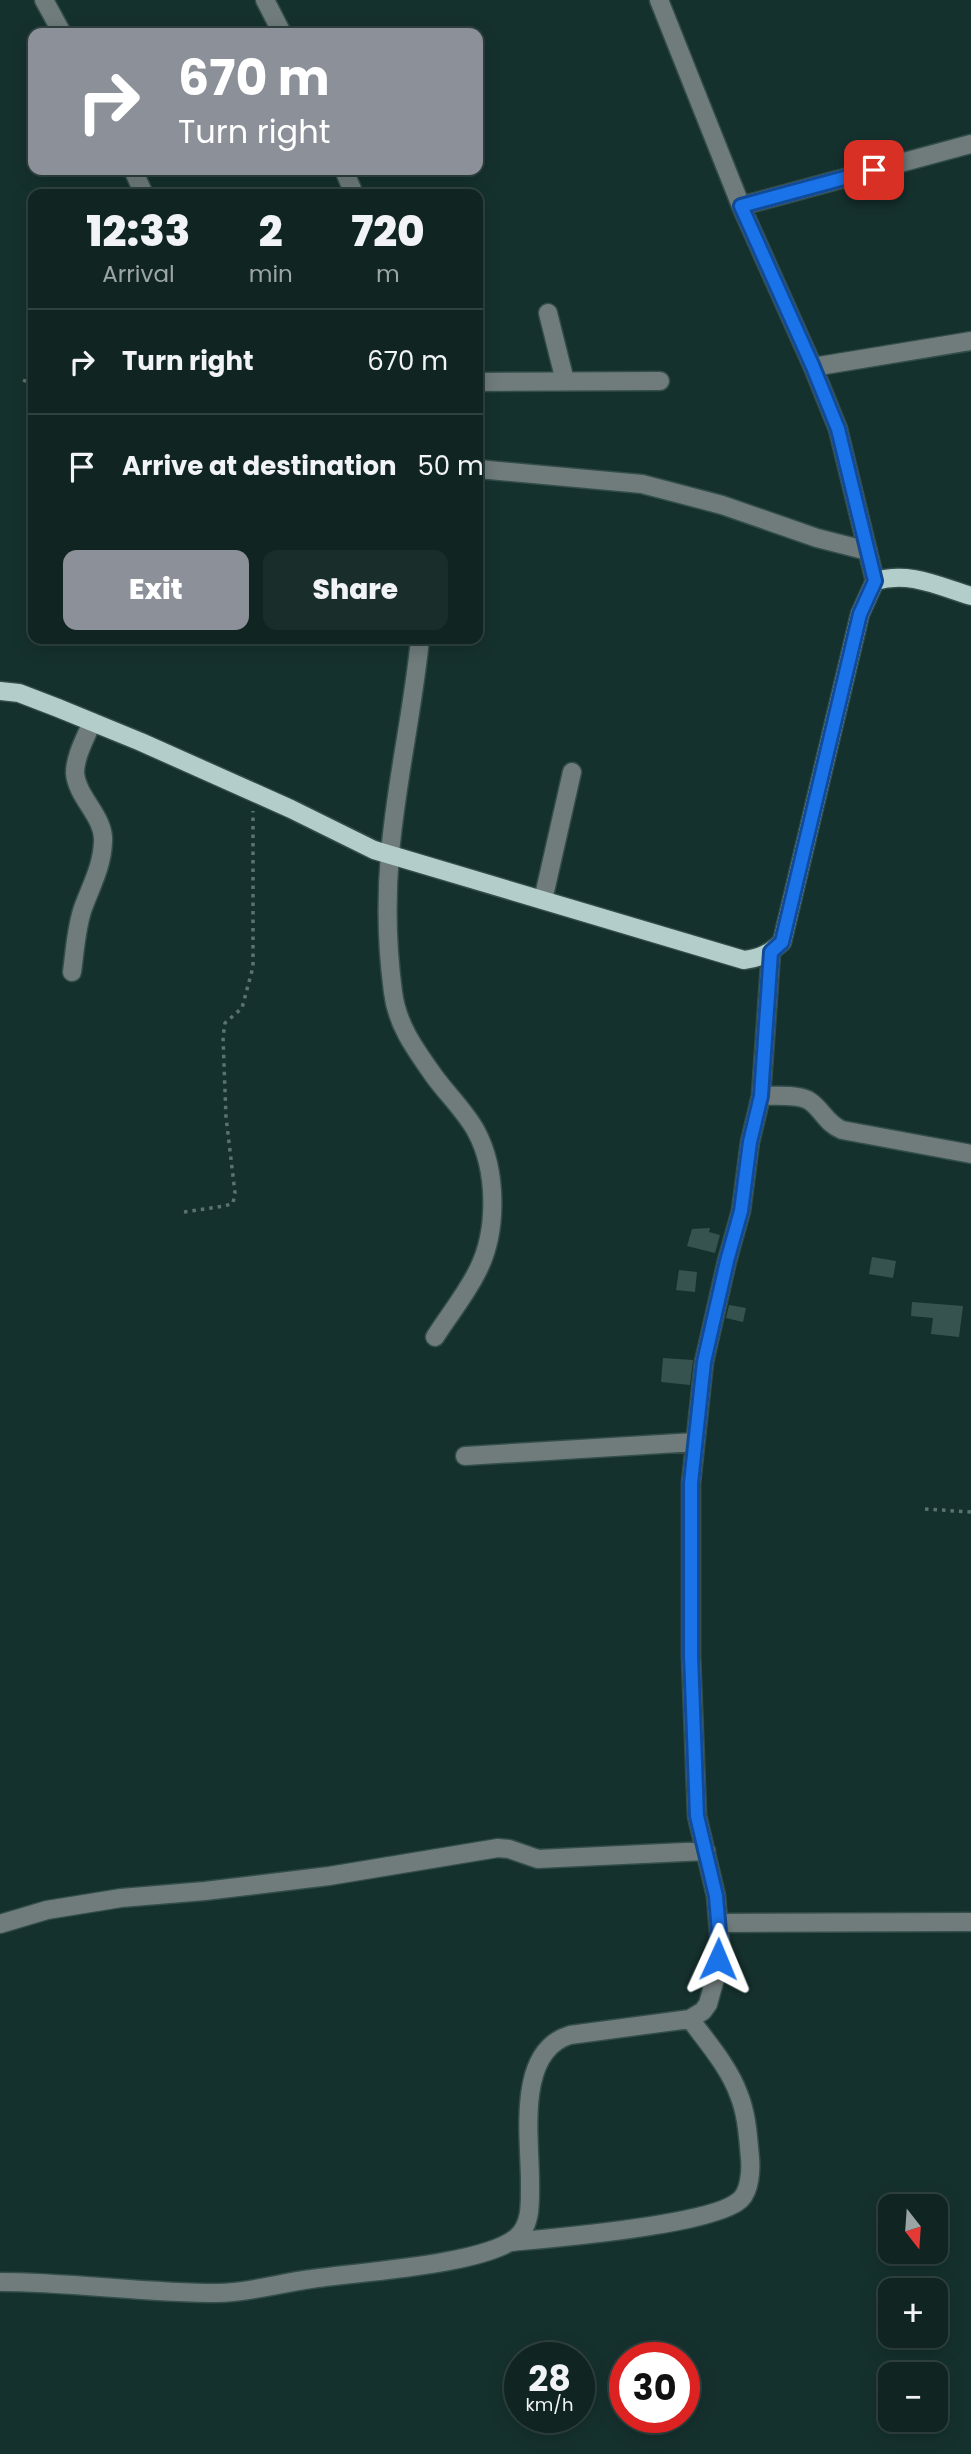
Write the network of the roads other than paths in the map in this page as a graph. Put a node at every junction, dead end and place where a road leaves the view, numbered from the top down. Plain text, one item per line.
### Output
1 (44, 0) edge
2 (265, 0) edge
3 (659, 0) edge
4 (59, 28) edge
5 (279, 28) edge
6 (971, 144) edge
7 (741, 206) junction
8 (548, 313) dead end
9 (971, 341) edge
10 (813, 367) junction
11 (565, 381) junction
12 (660, 381) dead end
13 (483, 382) edge
14 (483, 469) edge
15 (868, 551) junction
16 (875, 581) junction
17 (971, 596) edge
18 (419, 644) edge
19 (0, 691) edge
20 (92, 722) junction
21 (572, 772) dead end
22 (390, 855) junction
23 (543, 900) junction
24 (771, 952) junction
25 (72, 972) dead end
26 (761, 1096) junction
27 (971, 1154) edge
28 (435, 1337) dead end
29 (695, 1442) junction
30 (465, 1455) dead end
31 (706, 1851) junction
32 (971, 1922) edge
33 (718, 1923) junction
34 (0, 1924) edge
35 (690, 2019) junction
36 (510, 2242) junction
37 (0, 2282) edge

1 - 4 street
2 - 5 street
3 - 7 street
6 - 7 street
7 - 10 street
8 - 11 street
9 - 10 street
10 - 15 street
11 - 12 street
11 - 13 street
14 - 15 street
15 - 16 street
16 - 17 main road
16 - 24 main road
18 - 22 street
19 - 20 main road
20 - 22 main road
20 - 25 street
21 - 23 street
22 - 23 main road
22 - 28 street
23 - 24 main road
24 - 26 street
26 - 27 street
26 - 29 street
29 - 30 street
29 - 31 street
31 - 33 street
31 - 34 street
32 - 33 street
33 - 35 street
35 - 36 street
35 - 36 street
36 - 37 street

